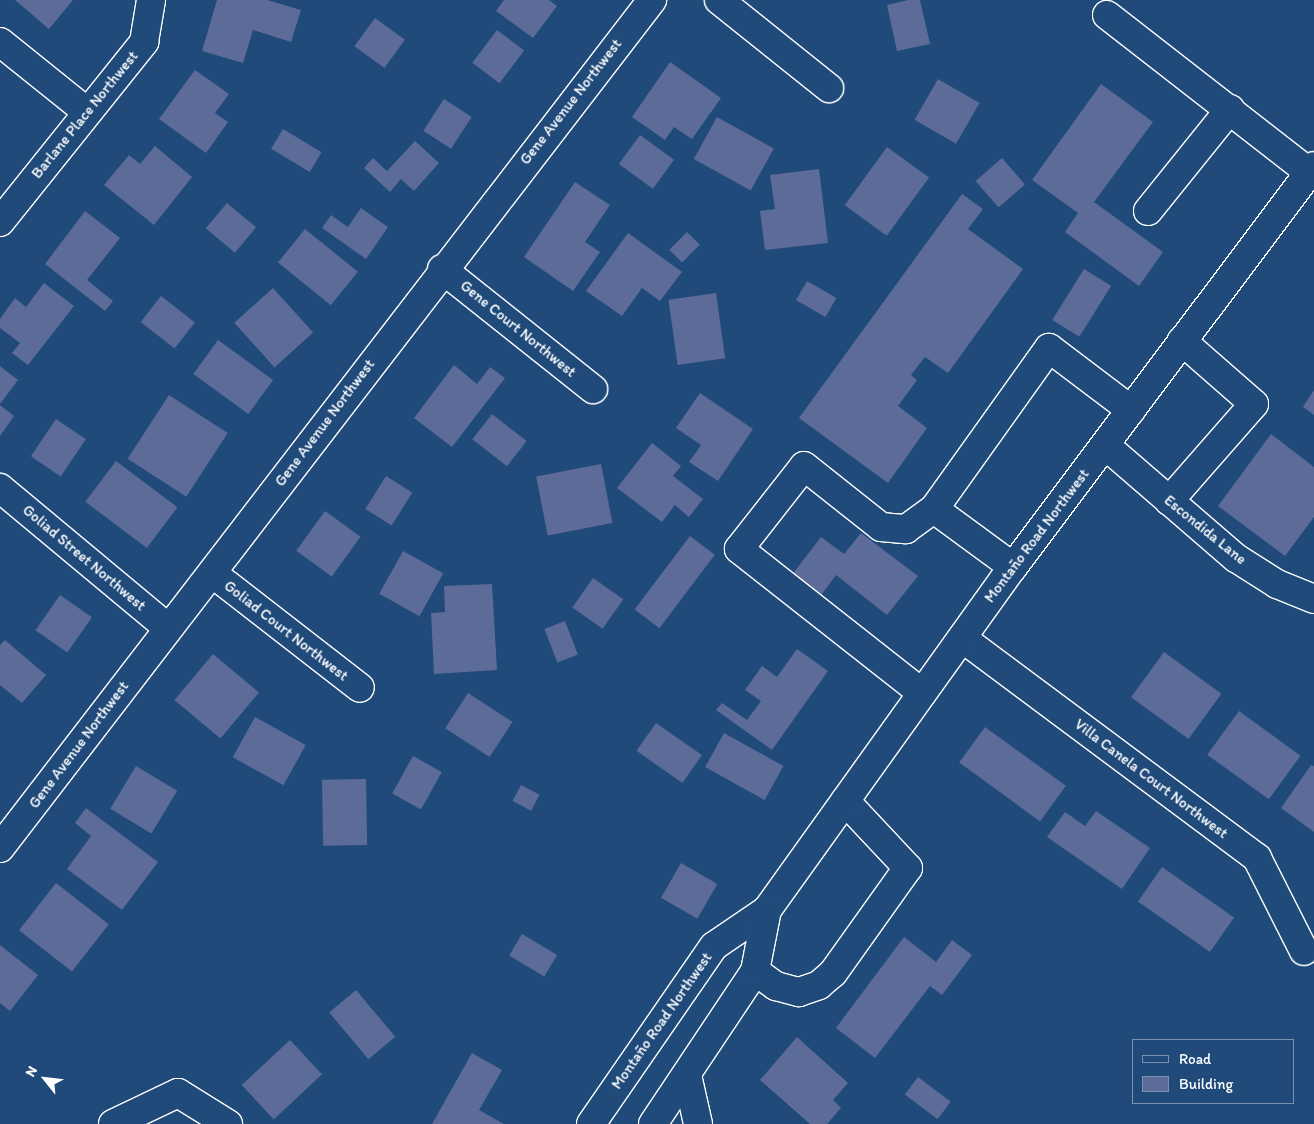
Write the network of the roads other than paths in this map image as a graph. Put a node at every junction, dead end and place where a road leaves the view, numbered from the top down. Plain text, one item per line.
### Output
1 (151, 0) edge
2 (652, 0) edge
3 (719, 0) edge
4 (1107, 15) dead end
5 (0, 42) edge
6 (829, 88) dead end
7 (1230, 109) junction
8 (87, 112) junction
9 (1312, 169) edge
10 (1148, 211) dead end
11 (0, 222) edge
12 (442, 269) junction
13 (1182, 341) junction
14 (593, 389) dead end
15 (1131, 410) junction
16 (1105, 445) junction
17 (0, 488) edge
18 (1169, 501) junction
19 (934, 509) junction
20 (1013, 568) junction
21 (212, 574) junction
22 (1314, 599) edge
23 (168, 628) junction
24 (962, 638) junction
25 (360, 688) dead end
26 (922, 693) junction
27 (845, 801) junction
28 (0, 848) edge
29 (767, 910) junction
30 (1304, 950) dead end
31 (755, 971) junction
32 (687, 1075) junction
33 (113, 1124) edge
34 (228, 1124) edge
35 (591, 1124) edge
36 (653, 1124) edge
37 (698, 1124) edge

1 - 8 street, Barlane Place Northwest
2 - 12 street, Gene Avenue Northwest
3 - 6 street
4 - 7 street
5 - 8 street
7 - 9 street
7 - 10 street
8 - 11 street, Barlane Place Northwest
9 - 13 street, Montaño Road Northwest
12 - 14 street, Gene Court Northwest
12 - 21 street, Gene Avenue Northwest
13 - 15 street, Montaño Road Northwest
13 - 18 street
15 - 16 street, Montaño Road Northwest
15 - 19 street
16 - 18 street, Escondida Lane
16 - 20 street, Montaño Road Northwest
17 - 23 street, Goliad Street Northwest
18 - 22 street, Escondida Lane
19 - 20 street
19 - 26 street
20 - 24 street, Montaño Road Northwest
21 - 23 street, Gene Avenue Northwest
21 - 25 street, Goliad Court Northwest
23 - 28 street, Gene Avenue Northwest
24 - 26 street, Montaño Road Northwest
24 - 30 street, Villa Canela Court Northwest
26 - 27 street, Montaño Road Northwest
27 - 29 street, Montaño Road Northwest
27 - 31 street
29 - 31 street, Montaño Road Northwest
29 - 35 street, Montaño Road Northwest
31 - 32 street, Montaño Road Northwest
32 - 36 street, Montaño Road Northwest
32 - 37 street
33 - 34 street

